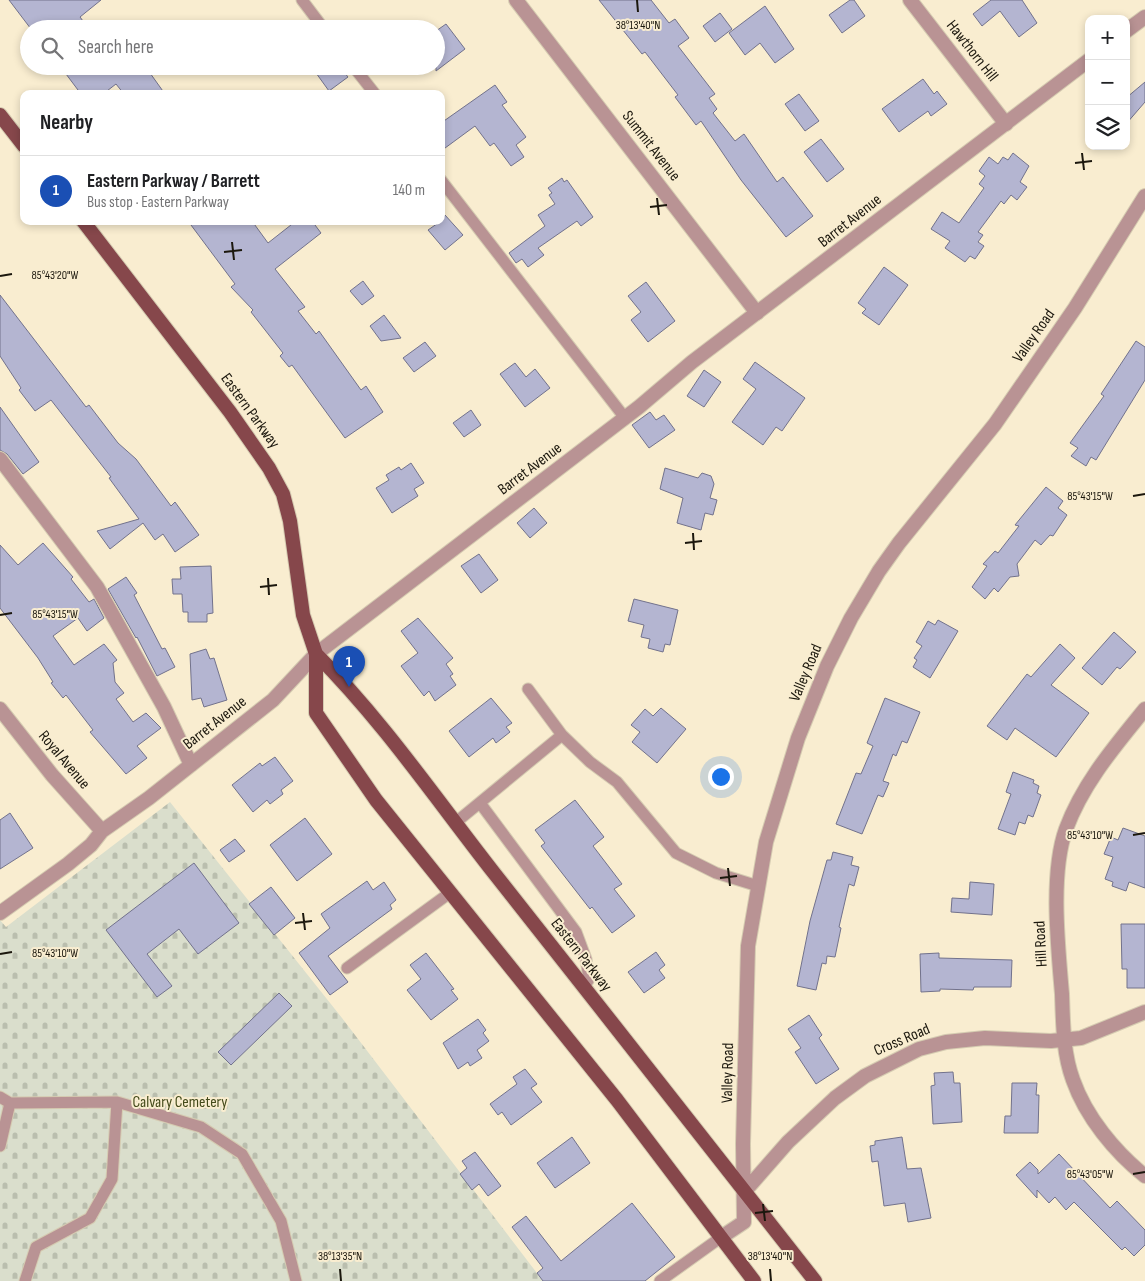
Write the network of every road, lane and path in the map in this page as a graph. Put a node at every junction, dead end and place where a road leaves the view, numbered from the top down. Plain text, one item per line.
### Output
1 (302, 0) edge
2 (516, 0) edge
3 (910, 0) edge
4 (1145, 17) edge
5 (317, 20) edge
6 (1130, 29) edge
7 (1085, 63) edge
8 (360, 75) edge
9 (372, 90) edge
10 (0, 115) edge
11 (1006, 124) junction
12 (20, 141) edge
13 (445, 185) edge
14 (1145, 196) edge
15 (86, 225) edge
16 (757, 313) junction
17 (624, 418) junction
18 (0, 459) edge
19 (316, 654) junction
20 (528, 689) dead end
21 (0, 709) edge
22 (1145, 709) edge
23 (562, 736) junction
24 (191, 765) junction
25 (480, 803) junction
26 (455, 823) junction
27 (102, 831) junction
28 (758, 886) junction
29 (451, 892) junction
30 (0, 913) edge
31 (347, 968) dead end
32 (584, 987) junction
33 (1145, 1012) edge
34 (1065, 1040) junction
35 (5, 1100) edge
36 (117, 1102) junction
37 (0, 1146) edge
38 (1145, 1176) edge
39 (745, 1191) junction
40 (720, 1238) junction
41 (25, 1281) edge
42 (296, 1281) edge
43 (660, 1281) edge
44 (754, 1281) edge
45 (815, 1281) edge

1 - 5 lane
2 - 16 street, Summit Avenue
3 - 11 street, Hawthorn Hill
4 - 6 street
7 - 11 street, Barret Avenue
8 - 9 lane
10 - 12 main road
11 - 16 street, Barret Avenue
13 - 17 lane
14 - 28 street, Valley Road
15 - 19 main road, Eastern Parkway
16 - 17 street, Barret Avenue
17 - 19 street, Barret Avenue
18 - 24 street
19 - 24 street, Barret Avenue
19 - 26 main road, Eastern Parkway
19 - 29 main road, Eastern Parkway
20 - 23 lane
21 - 27 street, Royal Avenue
22 - 34 street, Hill Road
23 - 25 lane
23 - 28 lane
24 - 27 street, Barret Avenue
25 - 26 lane
25 - 32 lane
26 - 32 main road, Eastern Parkway
27 - 30 street, Barret Avenue
28 - 39 street, Valley Road
29 - 31 lane
29 - 40 main road, Eastern Parkway
32 - 39 main road, Eastern Parkway
33 - 34 street, Cross Road
34 - 38 street, Hill Road
34 - 39 street, Cross Road
35 - 36 lane
35 - 37 lane
36 - 41 lane
36 - 42 lane
39 - 40 street, Valley Road
39 - 45 main road, Eastern Parkway
40 - 43 lane
40 - 44 main road, Eastern Parkway

